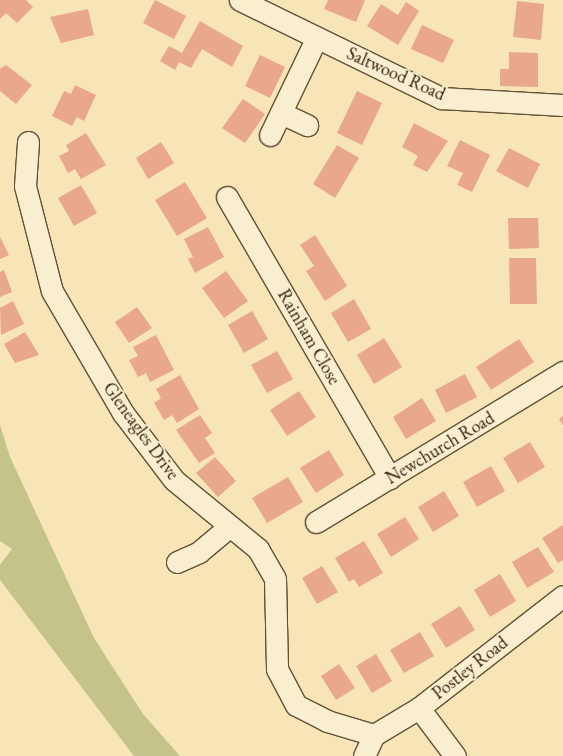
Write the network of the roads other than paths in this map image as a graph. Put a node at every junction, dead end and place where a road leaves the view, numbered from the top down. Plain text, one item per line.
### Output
1 (240, 0) edge
2 (316, 39) junction
3 (563, 105) edge
4 (281, 113) junction
5 (307, 125) dead end
6 (270, 135) dead end
7 (28, 142) dead end
8 (227, 197) dead end
9 (563, 372) edge
10 (390, 478) junction
11 (316, 522) dead end
12 (229, 527) junction
13 (177, 562) dead end
14 (563, 596) edge
15 (419, 708) junction
16 (374, 734) junction
17 (364, 756) edge
18 (455, 756) edge

1 - 2 street, Saltwood Road
2 - 3 street, Saltwood Road
2 - 4 street
4 - 5 street
4 - 6 street
7 - 12 street, Gleneagles Drive
8 - 10 street, Rainham Close
9 - 10 street, Newchurch Road
10 - 11 street, Newchurch Road
12 - 13 street
12 - 16 street, Gleneagles Drive
14 - 15 street, Postley Road
15 - 16 street, Postley Road
15 - 18 street
16 - 17 street

